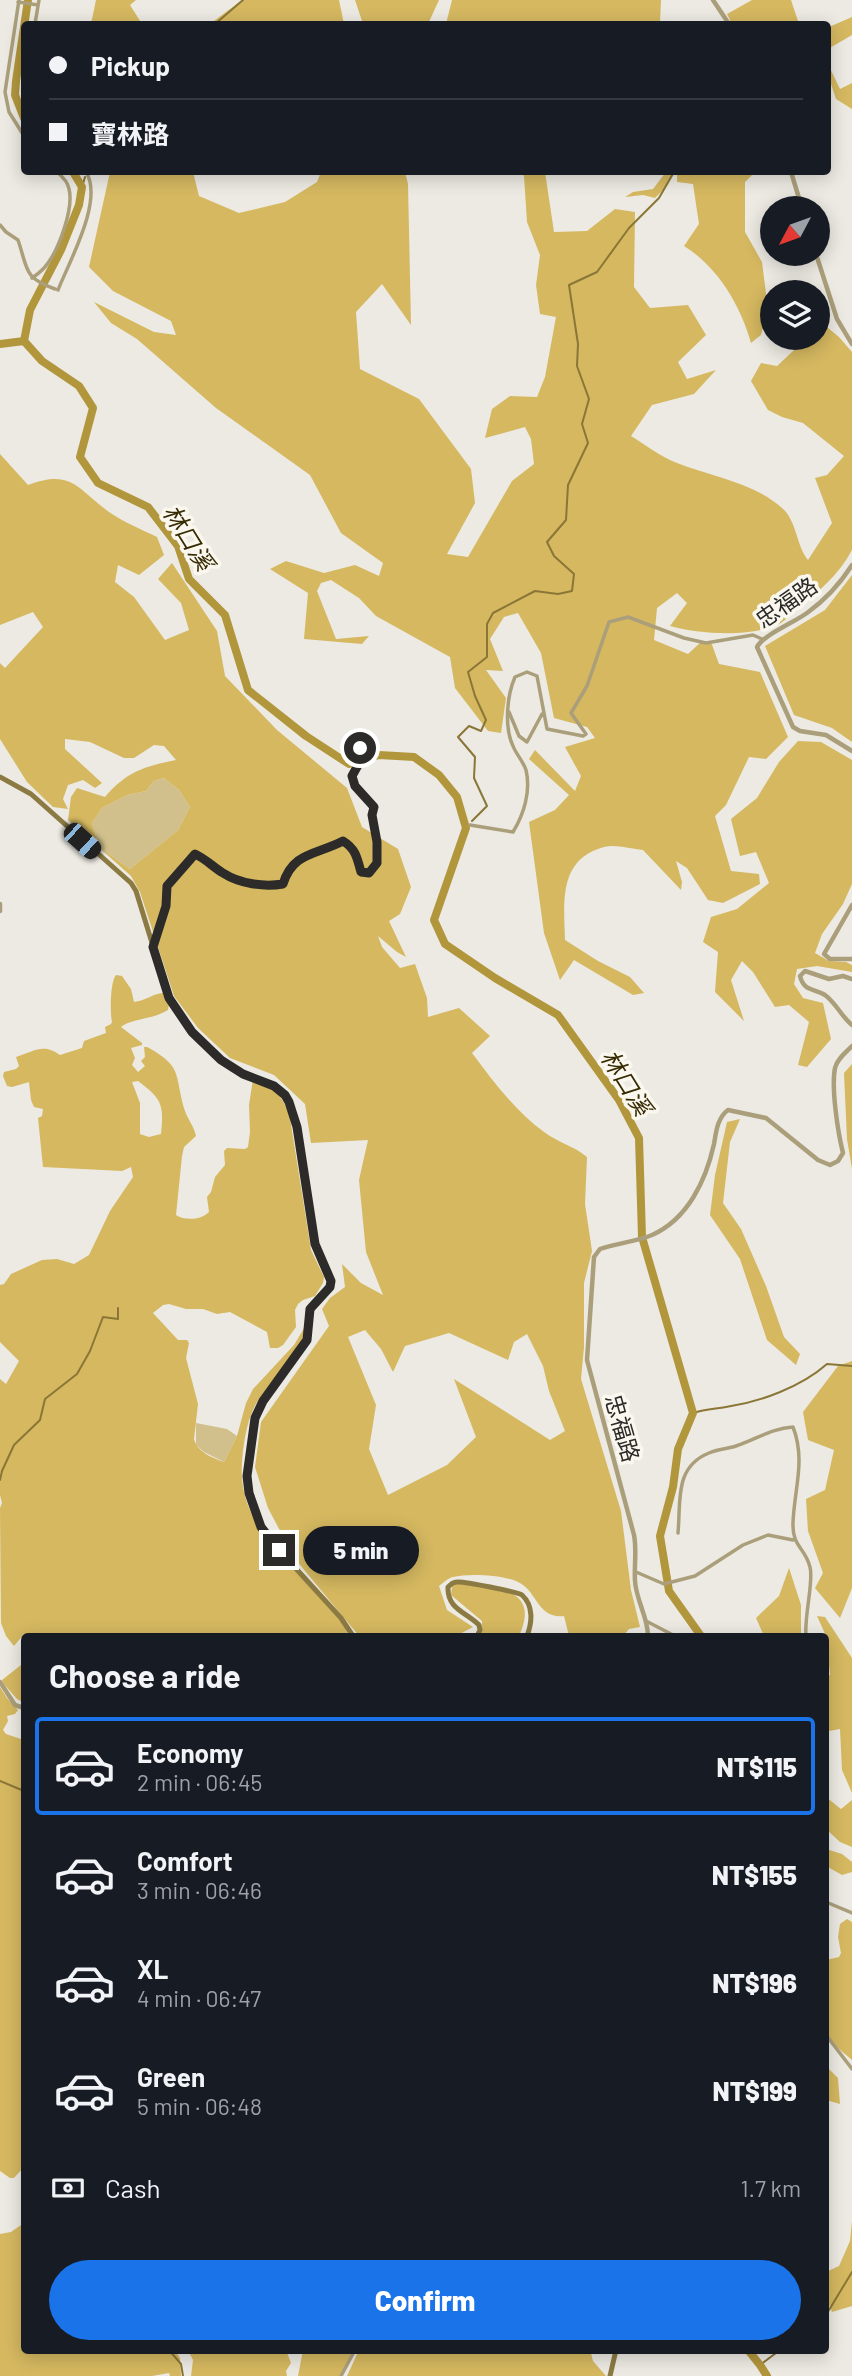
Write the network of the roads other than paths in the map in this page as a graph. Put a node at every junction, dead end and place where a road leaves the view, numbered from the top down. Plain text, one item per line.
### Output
1 (713, 0) edge
2 (19, 1) edge
3 (37, 3) edge
4 (35, 21) edge
5 (727, 21) edge
6 (21, 131) edge
7 (60, 175) edge
8 (87, 175) edge
9 (792, 175) edge
10 (798, 196) edge
11 (0, 225) edge
12 (820, 266) edge
13 (32, 278) junction
14 (852, 344) edge
15 (852, 565) edge
16 (762, 639) junction
17 (508, 712) junction
18 (543, 712) junction
19 (360, 748) dead end
20 (852, 751) edge
21 (0, 778) edge
22 (470, 825) dead end
23 (0, 904) edge
24 (852, 905) edge
25 (0, 911) edge
26 (153, 947) junction
27 (852, 959) edge
28 (852, 979) edge
29 (852, 1024) edge
30 (852, 1046) edge
31 (678, 1533) dead end
32 (793, 1540) junction
33 (635, 1572) junction
34 (646, 1621) junction
35 (351, 1633) edge
36 (478, 1633) edge
37 (528, 1633) edge
38 (648, 1633) edge
39 (669, 1633) edge
40 (806, 1633) edge
41 (0, 1682) edge
42 (21, 1707) edge
43 (829, 1903) edge
44 (852, 1913) edge
45 (829, 2039) edge
46 (852, 2069) edge
47 (353, 2354) edge
48 (615, 2354) edge
49 (341, 2376) edge
50 (610, 2376) edge

1 - 5 street
2 - 3 street
2 - 6 street
3 - 4 street
7 - 13 street
8 - 13 street
9 - 10 street
11 - 13 street
12 - 14 street
15 - 16 street, 忠福路
16 - 18 street
16 - 20 street, 忠福路
17 - 18 street
17 - 18 street
17 - 22 street
19 - 26 street
21 - 26 main road
23 - 25 street
24 - 27 street
26 - 35 main road
28 - 29 street
30 - 33 street, 忠福路
31 - 32 street
32 - 33 street
32 - 40 street
33 - 34 street, 忠福路
34 - 38 street, 忠福路
34 - 39 street
36 - 37 main road
41 - 42 street
43 - 44 street
45 - 46 street
47 - 49 street
48 - 50 main road

